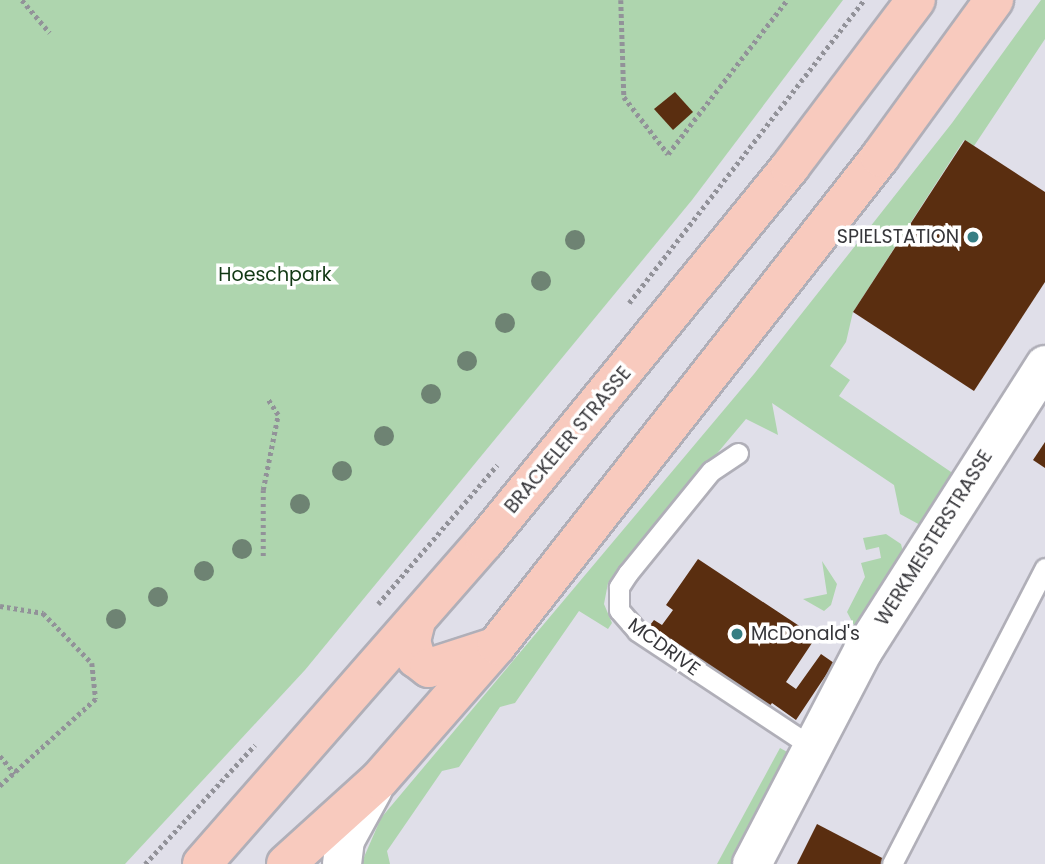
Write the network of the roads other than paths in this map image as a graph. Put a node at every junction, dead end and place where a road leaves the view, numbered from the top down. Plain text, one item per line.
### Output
1 (916, 0) edge
2 (994, 0) edge
3 (1045, 365) edge
4 (738, 453) dead end
5 (1045, 568) edge
6 (416, 621) junction
7 (497, 645) junction
8 (812, 747) junction
9 (379, 780) junction
10 (202, 864) edge
11 (286, 864) edge
12 (342, 864) edge
13 (752, 864) edge
14 (892, 864) edge

1 - 6 highway, BRACKELER STRASSE
2 - 7 highway
3 - 8 street, WERKMEISTERSTRASSE
4 - 8 lane, MCDRIVE
5 - 14 lane
6 - 7 highway
6 - 10 highway, BRACKELER STRASSE
7 - 9 highway
8 - 13 street, WERKMEISTERSTRASSE
9 - 11 highway
9 - 12 street

